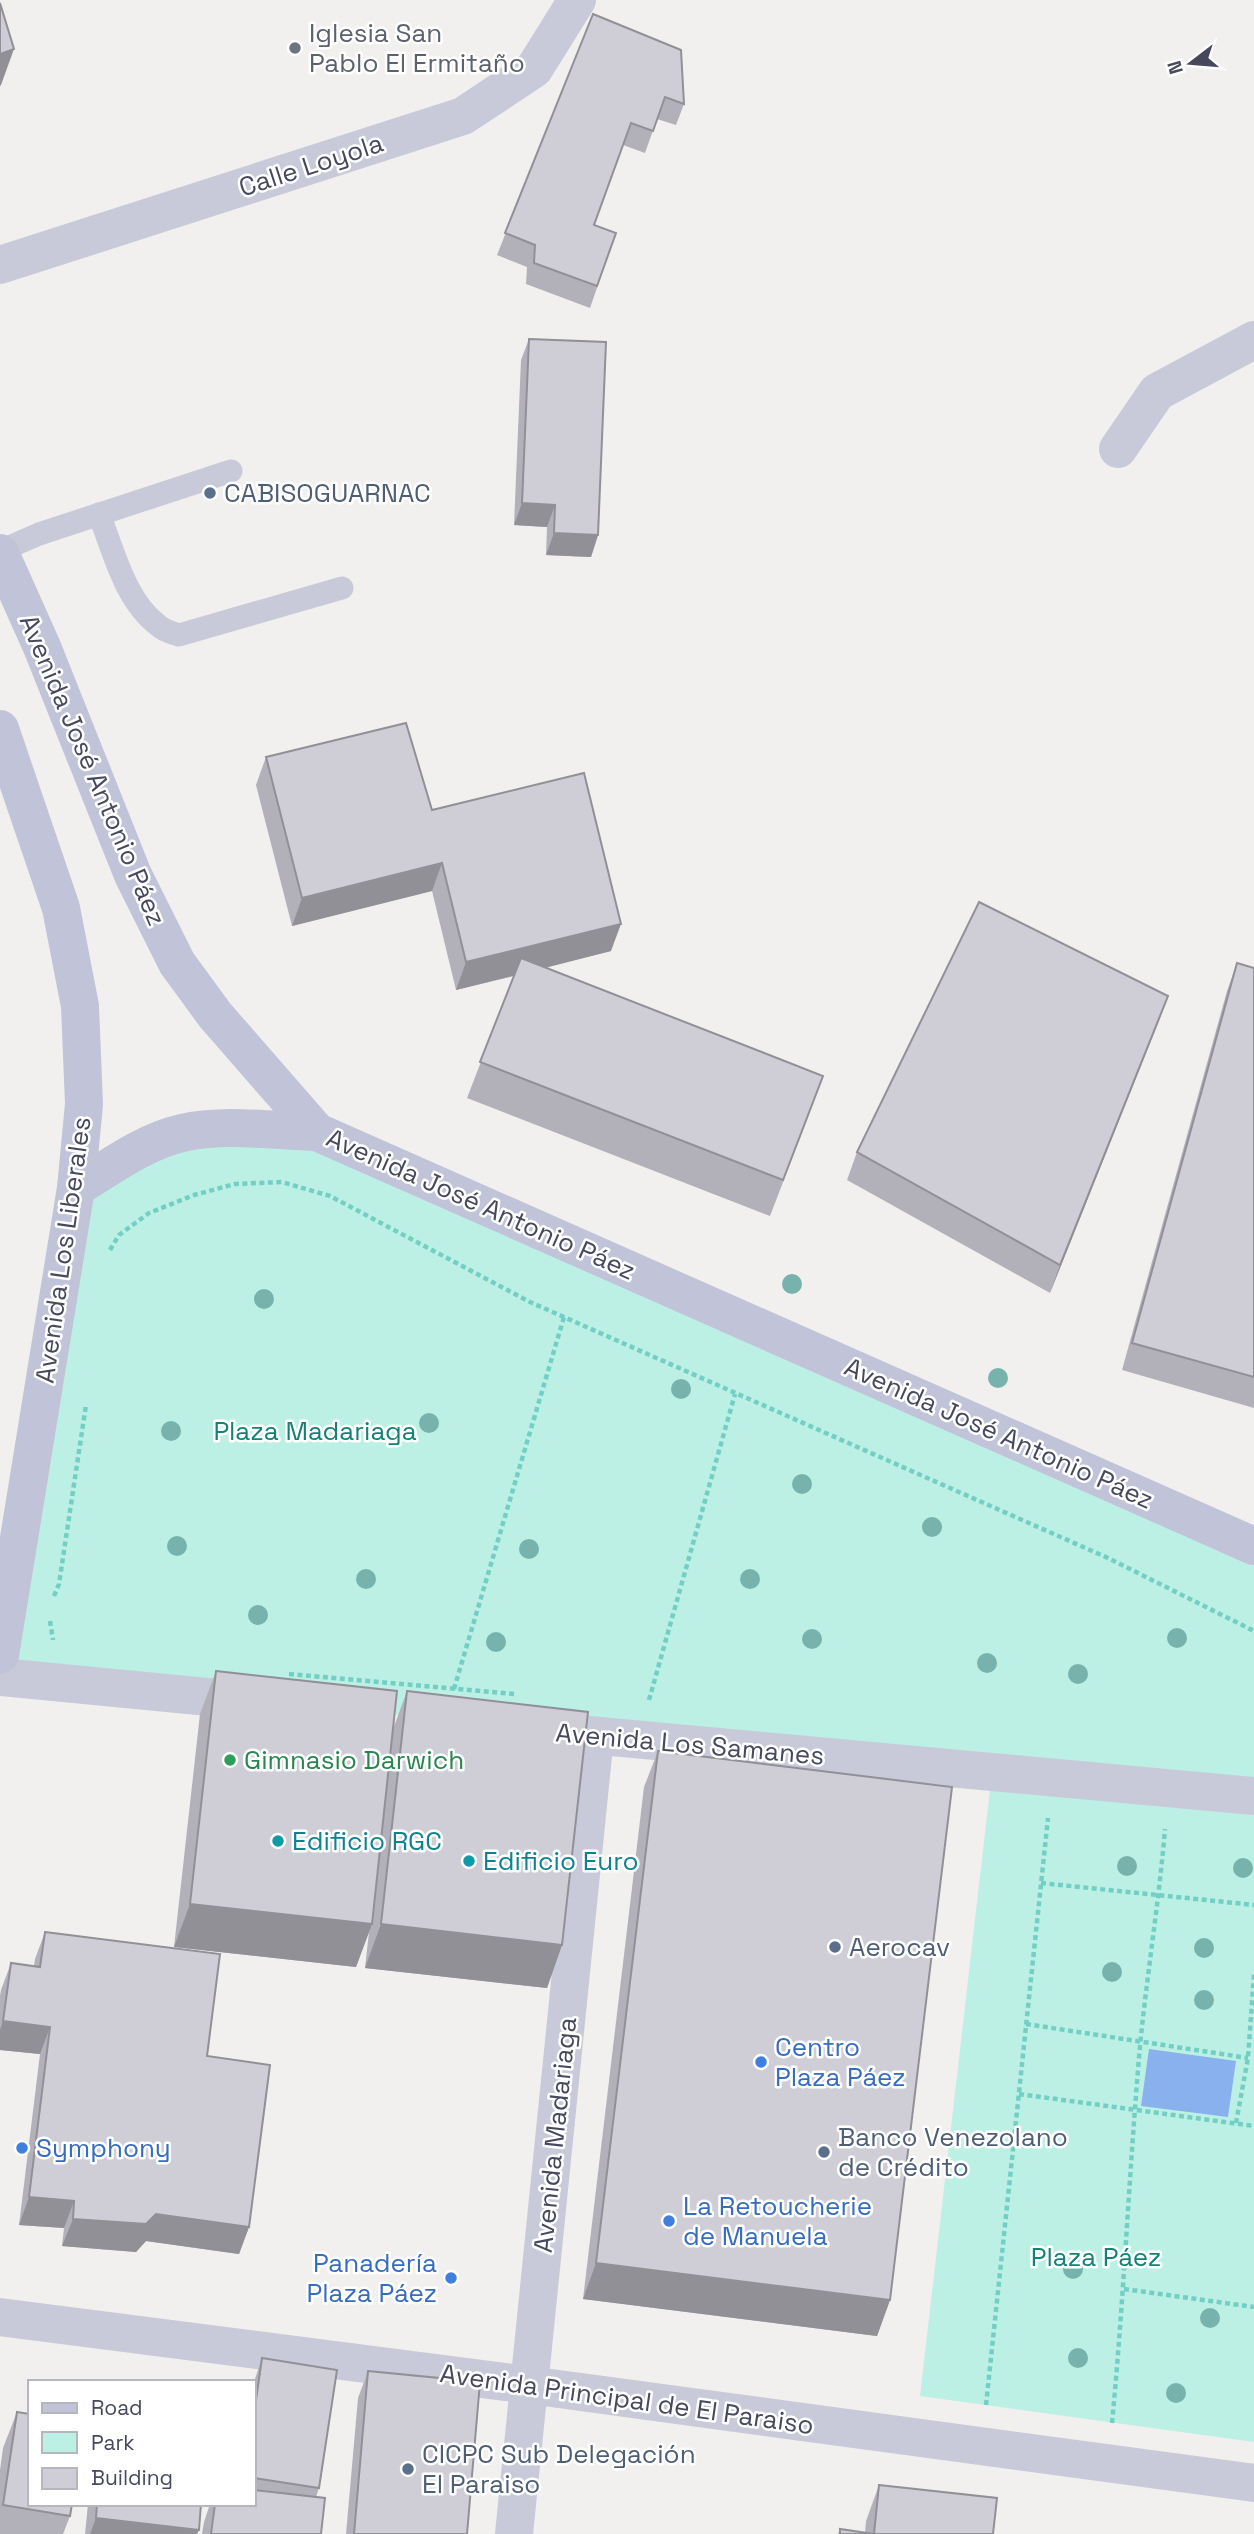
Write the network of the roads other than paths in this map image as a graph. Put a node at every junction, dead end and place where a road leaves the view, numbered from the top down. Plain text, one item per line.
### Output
1 (577, 0) edge
2 (0, 265) edge
3 (1254, 340) edge
4 (1118, 449) dead end
5 (231, 471) dead end
6 (99, 514) junction
7 (0, 552) edge
8 (342, 588) dead end
9 (0, 729) edge
10 (317, 1132) junction
11 (76, 1188) junction
12 (1254, 1546) edge
13 (0, 1654) edge
14 (0, 1677) edge
15 (291, 1690) edge
16 (499, 1726) edge
17 (595, 1736) junction
18 (1254, 1796) edge
19 (0, 2317) edge
20 (529, 2385) junction
21 (1254, 2483) edge
22 (514, 2534) edge

1 - 2 street, Calle Loyola
3 - 4 street
5 - 6 lane
6 - 7 lane
6 - 8 lane
7 - 10 main road, Avenida José Antonio Páez
9 - 11 main road, Avenida Los Liberales
10 - 11 main road
10 - 12 main road, Avenida José Antonio Páez
11 - 13 main road, Avenida Los Liberales
14 - 15 street
16 - 17 street, Avenida Los Samanes
17 - 18 street, Avenida Los Samanes
17 - 20 street, Avenida Madariaga
19 - 20 street, Avenida Principal de El Paraiso
20 - 21 street, Avenida Principal de El Paraiso
20 - 22 street, Avenida Madariaga

